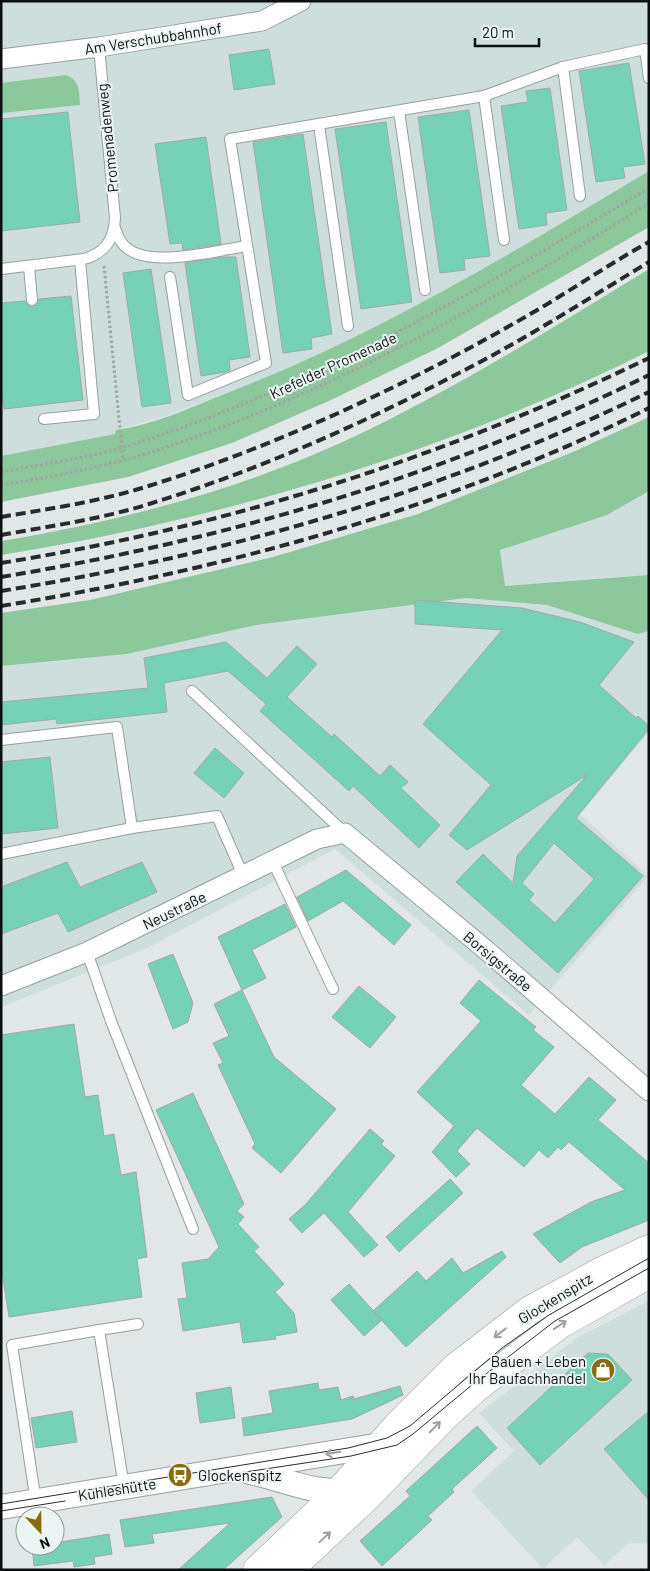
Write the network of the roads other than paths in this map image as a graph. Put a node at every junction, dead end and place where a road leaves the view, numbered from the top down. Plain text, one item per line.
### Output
1 (301, 1) edge
2 (99, 47) junction
3 (1, 59) edge
4 (563, 67) junction
5 (649, 78) edge
6 (484, 96) junction
7 (399, 111) junction
8 (319, 125) junction
9 (580, 196) dead end
10 (114, 228) junction
11 (504, 240) dead end
12 (246, 246) junction
13 (80, 260) junction
14 (28, 266) junction
15 (1, 268) edge
16 (170, 277) dead end
17 (425, 290) dead end
18 (32, 300) dead end
19 (348, 326) dead end
20 (44, 419) dead end
21 (192, 692) dead end
22 (1, 740) edge
23 (132, 828) junction
24 (345, 833) junction
25 (1, 854) edge
26 (272, 860) junction
27 (242, 876) junction
28 (87, 952) junction
29 (1, 986) edge
30 (333, 989) dead end
31 (649, 1090) edge
32 (193, 1229) dead end
33 (649, 1249) edge
34 (649, 1274) edge
35 (138, 1324) dead end
36 (99, 1330) junction
37 (391, 1454) junction
38 (239, 1469) junction
39 (125, 1488) junction
40 (339, 1491) junction
41 (36, 1502) junction
42 (1, 1508) edge
43 (257, 1570) edge
44 (289, 1570) edge

1 - 2 street, Am Verschubbahnhof
2 - 3 street, Am Verschubbahnhof
2 - 10 lane, Promenadenweg
4 - 5 lane
4 - 6 lane
4 - 9 lane
6 - 7 lane
6 - 11 lane
7 - 8 lane
7 - 17 lane
8 - 12 lane
8 - 19 lane
10 - 12 lane, Promenadenweg
10 - 13 lane
12 - 16 lane
13 - 14 lane
13 - 20 lane
14 - 15 lane
14 - 18 lane
21 - 24 lane
22 - 23 lane
23 - 25 lane
23 - 27 lane
24 - 26 street, Neustraße
24 - 31 street, Borsigstraße
26 - 27 street, Neustraße
26 - 30 lane
27 - 28 street, Neustraße
28 - 29 street, Neustraße
28 - 32 lane
33 -> 37 main road, Glockenspitz
37 -> 34 main road, Glockenspitz
35 - 36 lane
36 - 39 lane
36 - 41 lane
37 -> 38 street, Kuhleshütte
37 - 40 main road, Glockenspitz
44 -> 37 main road, Glockenspitz
38 - 39 street, Kuhleshütte
38 - 40 street
39 - 41 street, Kuhleshütte
40 - 43 main road, Glockenspitz
41 - 42 street, Kuhleshütte

